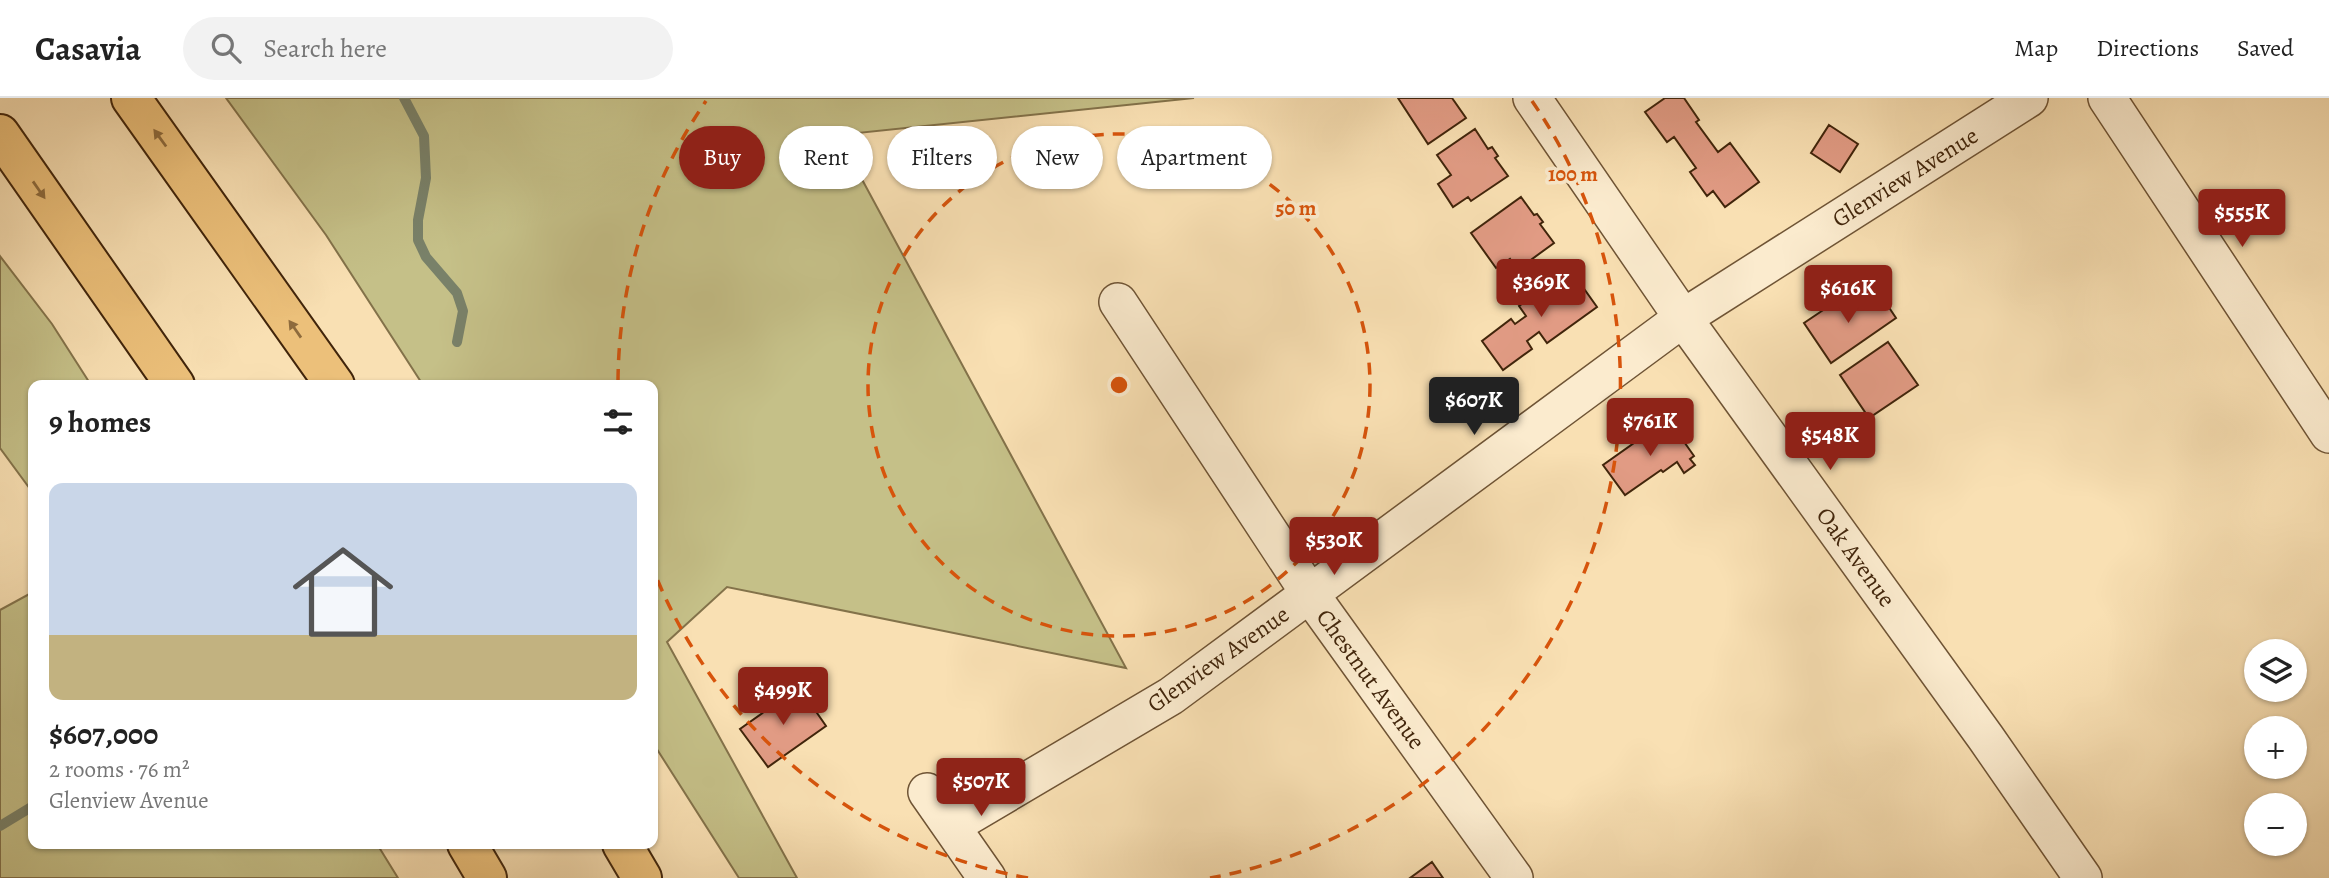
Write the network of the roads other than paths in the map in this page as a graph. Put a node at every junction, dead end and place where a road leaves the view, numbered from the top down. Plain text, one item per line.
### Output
1 (131, 98) edge
2 (1532, 98) edge
3 (2029, 98) edge
4 (2108, 98) edge
5 (0, 134) edge
6 (1118, 302) dead end
7 (1684, 318) junction
8 (172, 380) edge
9 (331, 380) edge
10 (2329, 434) edge
11 (1310, 594) junction
12 (927, 792) dead end
13 (951, 825) junction
14 (470, 849) edge
15 (625, 849) edge
16 (487, 878) edge
17 (642, 878) edge
18 (986, 878) edge
19 (1514, 878) edge
20 (2083, 878) edge

9 -> 1 highway
2 - 7 street, Oak Avenue
3 - 7 street, Glenview Avenue
4 - 10 street
5 -> 8 highway
6 - 11 street, Chestnut Avenue
7 - 11 street, Glenview Avenue
7 - 20 street, Oak Avenue
11 - 13 street, Glenview Avenue
11 - 19 street, Chestnut Avenue
12 - 13 street
13 - 18 street
14 - 16 highway
15 - 17 highway

